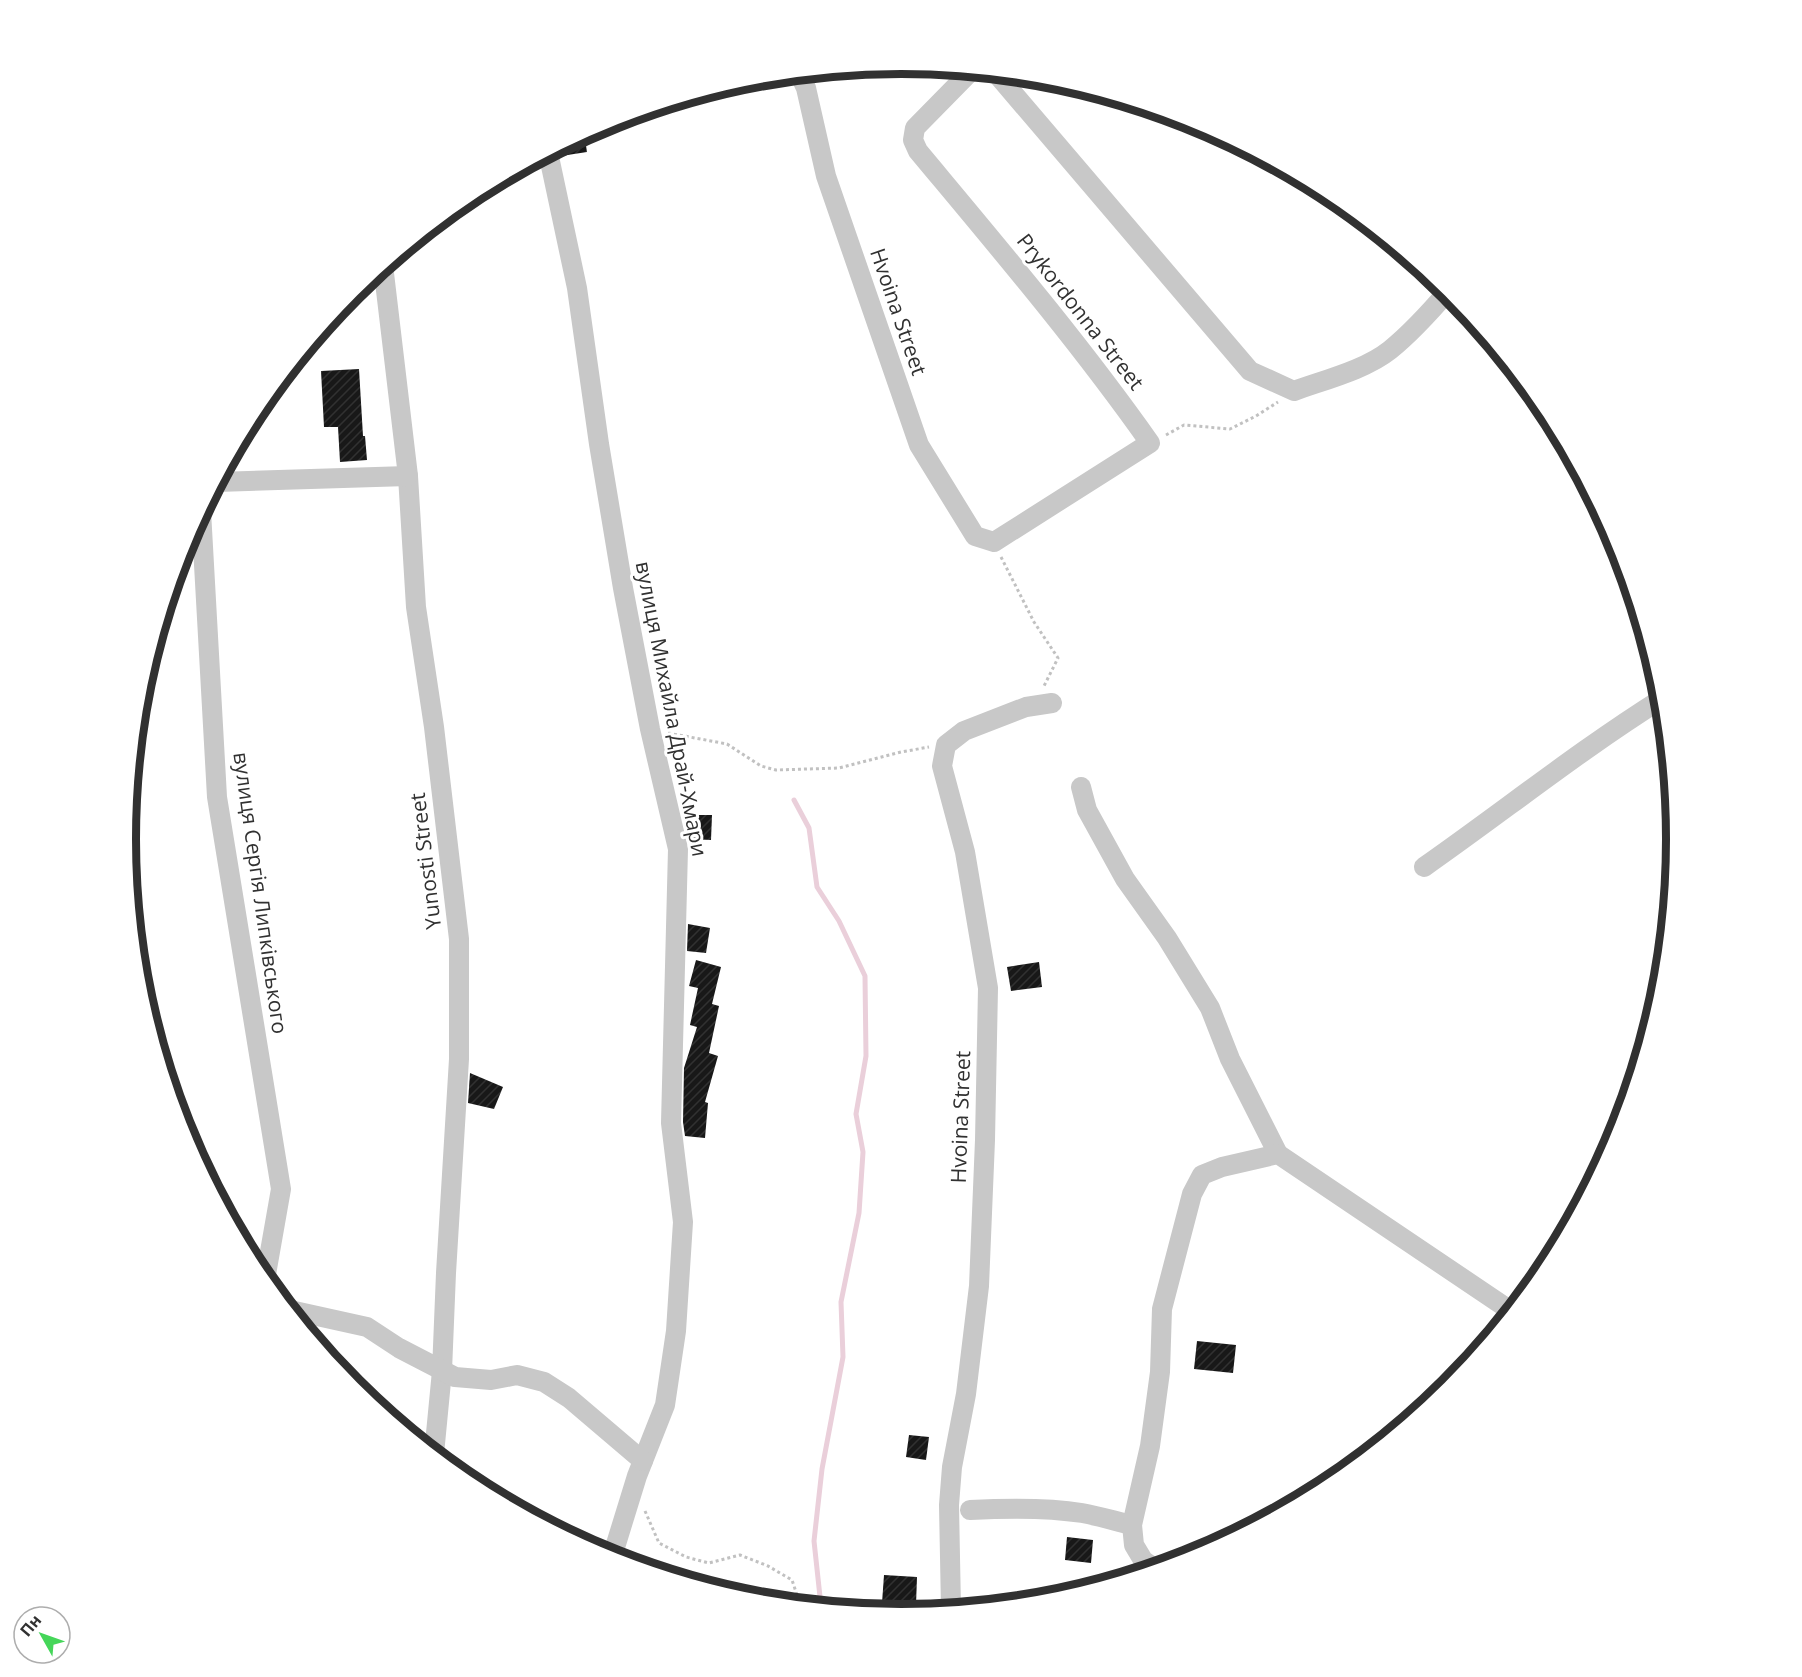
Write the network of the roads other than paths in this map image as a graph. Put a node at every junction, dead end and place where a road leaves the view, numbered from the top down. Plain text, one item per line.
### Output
1 (966, 76) edge
2 (802, 80) edge
3 (1002, 80) edge
4 (550, 159) edge
5 (384, 275) edge
6 (1442, 298) edge
7 (408, 476) junction
8 (225, 482) edge
9 (202, 529) edge
10 (994, 542) joint
11 (1052, 703) dead end
12 (1653, 704) edge
13 (1081, 787) dead end
14 (1424, 867) dead end
15 (1278, 1154) junction
16 (267, 1267) edge
17 (1505, 1307) edge
18 (301, 1312) edge
19 (442, 1371) junction
20 (435, 1445) edge
21 (643, 1461) junction
22 (970, 1510) dead end
23 (1132, 1525) junction
24 (615, 1548) edge
25 (1147, 1563) edge
26 (951, 1602) edge

1 - 10 street, Prykordonna Street
2 - 10 street, Hvoina Street
3 - 6 street
4 - 21 street, вулиця Михайла Драй-Хмари
5 - 7 street, Yunosti Street
7 - 8 street
7 - 19 street, Yunosti Street
9 - 16 street, вулиця Сергія Липківського
11 - 26 street, Hvoina Street
12 - 14 street
13 - 15 street
15 - 17 street
15 - 23 street
18 - 19 street
19 - 20 street, Yunosti Street
19 - 21 street
21 - 24 street, вулиця Михайла Драй-Хмари
22 - 23 street
23 - 25 street

